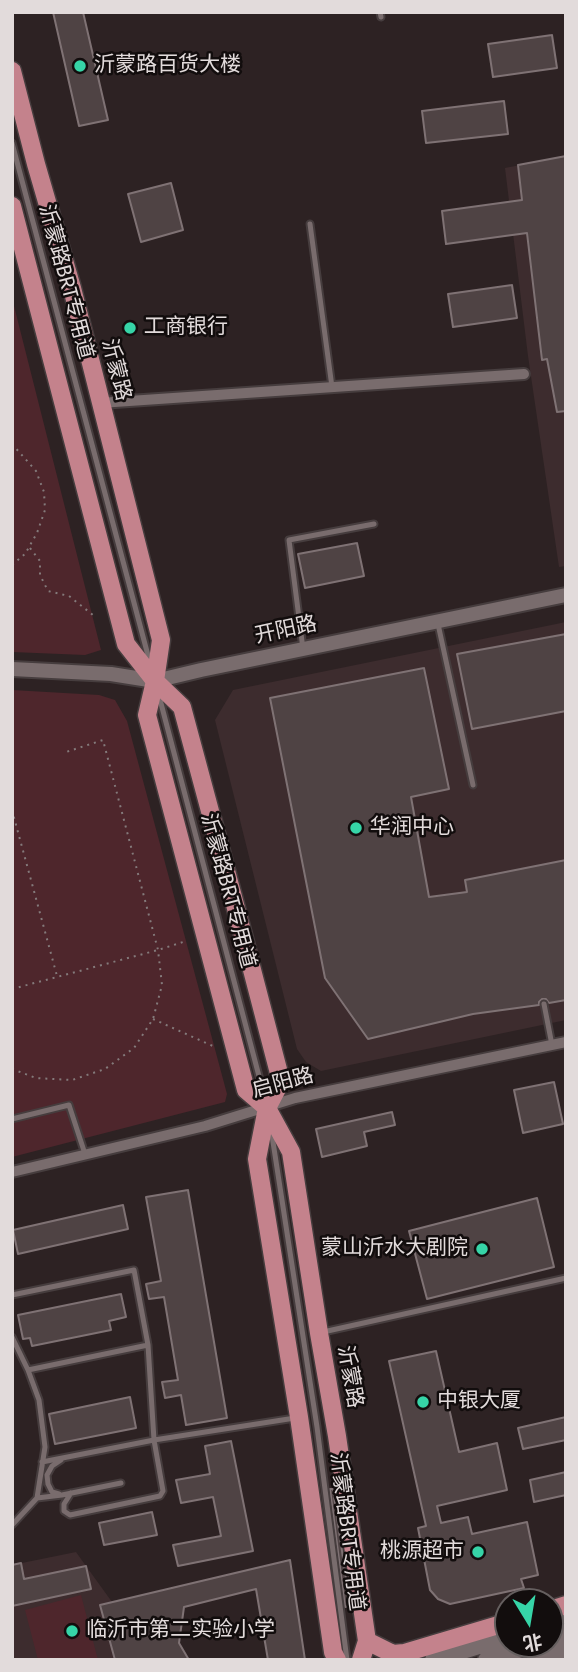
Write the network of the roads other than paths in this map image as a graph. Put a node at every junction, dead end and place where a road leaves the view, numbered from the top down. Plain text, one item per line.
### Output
1 (12, 71) edge
2 (12, 143) edge
3 (12, 206) edge
4 (310, 224) dead end
5 (524, 374) dead end
6 (332, 387) junction
7 (100, 403) junction
8 (374, 524) dead end
9 (566, 595) edge
10 (437, 621) junction
11 (303, 649) junction
12 (12, 669) edge
13 (155, 681) junction
14 (473, 785) dead end
15 (544, 1004) dead end
16 (566, 1042) edge
17 (552, 1045) junction
18 (267, 1108) junction
19 (12, 1119) edge
20 (85, 1154) junction
21 (12, 1172) edge
22 (566, 1278) edge
23 (12, 1295) edge
24 (318, 1333) junction
25 (12, 1337) edge
26 (148, 1345) junction
27 (28, 1370) junction
28 (299, 1417) junction
29 (155, 1440) junction
30 (65, 1458) junction
31 (42, 1462) junction
32 (121, 1483) dead end
33 (71, 1493) junction
34 (62, 1495) junction
35 (37, 1498) junction
36 (12, 1525) edge
37 (494, 1626) edge
38 (367, 1641) junction
39 (494, 1641) edge
40 (566, 1651) edge
41 (337, 1660) edge
42 (347, 1660) edge
43 (361, 1660) edge
44 (433, 1660) edge
45 (536, 1660) edge

1 - 7 main road, 沂蒙路
2 - 13 lane, 沂蒙路BRT专用道
3 - 13 main road
4 - 6 lane
5 - 6 street
6 - 7 street
7 - 13 main road, 沂蒙路
8 - 11 lane
9 - 10 street, 开阳路
10 - 11 street, 开阳路
10 - 14 lane
11 - 13 street, 开阳路
12 - 13 street, 开阳路
13 - 18 main road, 沂蒙路
13 - 18 main road
15 - 17 lane
16 - 17 street, 启阳路
17 - 18 street, 启阳路
18 - 20 street, 启阳路
18 - 24 main road, 沂蒙路
18 - 28 main road
18 - 42 lane, 沂蒙路BRT专用道
19 - 20 lane
20 - 21 street, 启阳路
22 - 24 lane
23 - 26 lane
24 - 38 main road, 沂蒙路
25 - 27 lane
26 - 27 lane
26 - 29 lane
27 - 31 lane
28 - 29 lane
28 - 41 main road
29 - 30 lane
29 - 33 lane
30 - 31 lane
30 - 34 lane
31 - 35 lane
32 - 33 lane
33 - 34 lane
34 - 35 lane
35 - 36 lane
37 - 38 main road
38 - 43 main road, 沂蒙路
39 - 44 main road
40 - 45 main road

